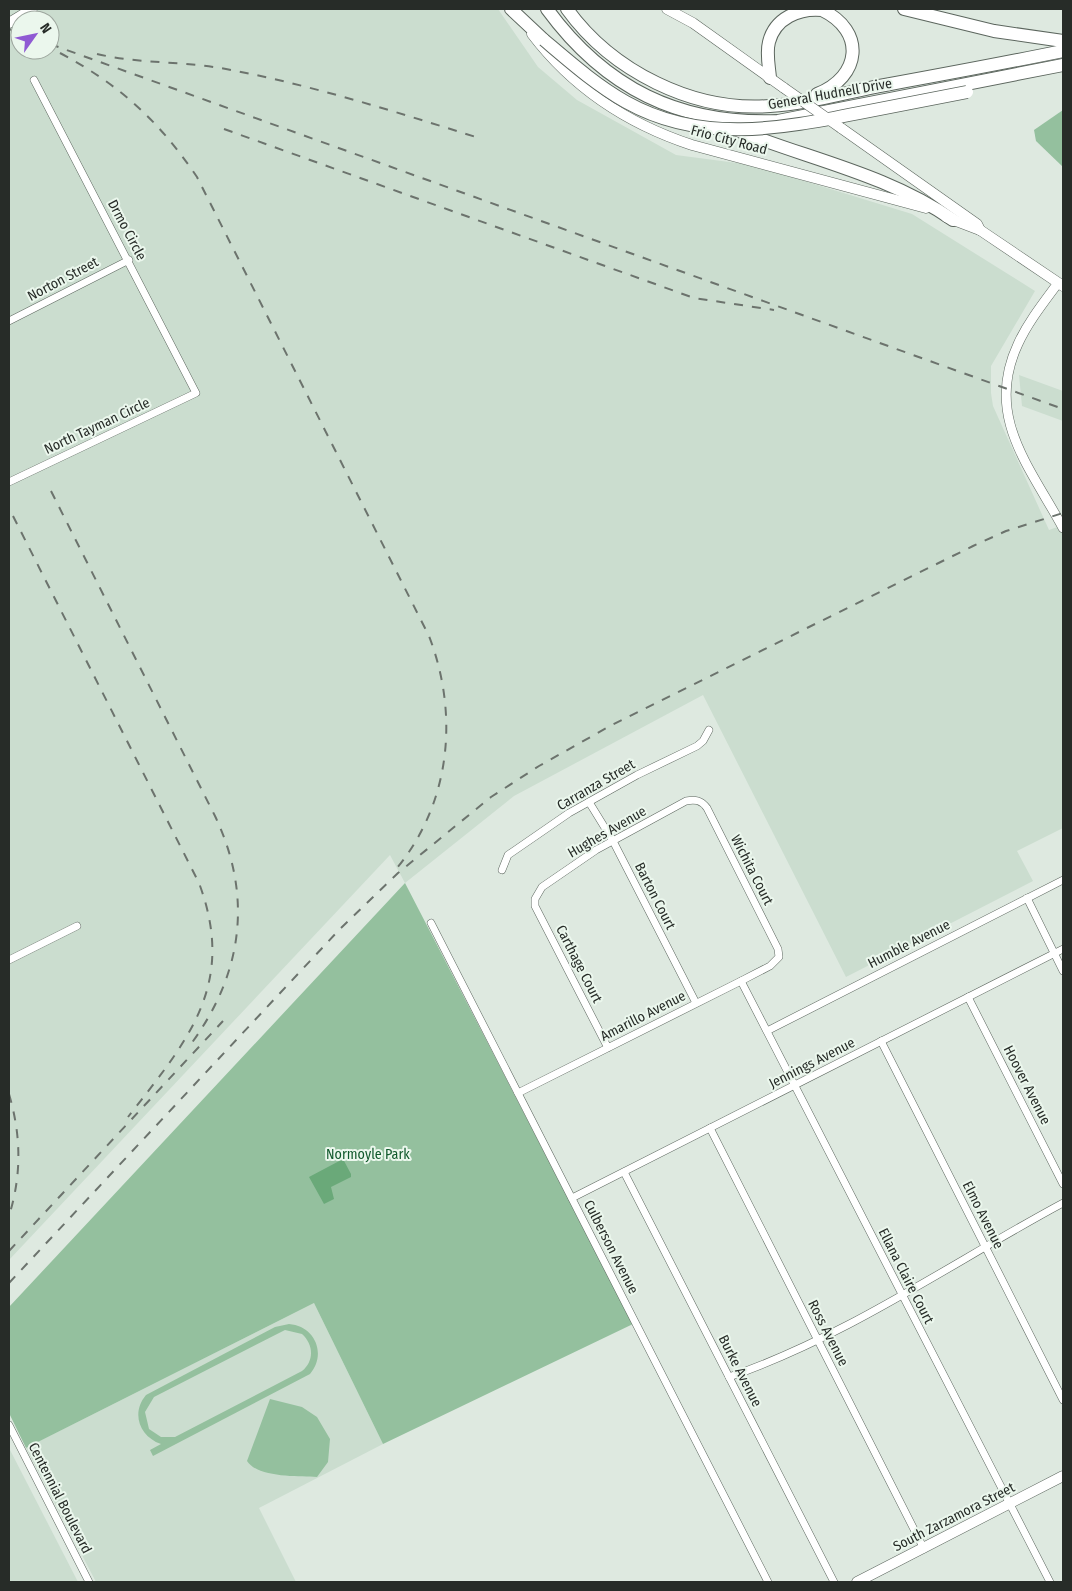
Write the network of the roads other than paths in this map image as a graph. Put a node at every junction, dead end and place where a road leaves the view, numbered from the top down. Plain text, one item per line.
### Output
1 (20, 9) edge
2 (32, 9) edge
3 (511, 9) edge
4 (547, 9) edge
5 (567, 9) edge
6 (667, 9) edge
7 (904, 9) edge
8 (9, 18) edge
9 (9, 23) edge
10 (1063, 41) edge
11 (1063, 51) edge
12 (1063, 65) edge
13 (1063, 72) edge
14 (770, 78) junction
15 (34, 80) dead end
16 (787, 104) junction
17 (692, 113) junction
18 (953, 220) junction
19 (980, 230) junction
20 (129, 260) junction
21 (1060, 284) edge
22 (9, 322) edge
23 (196, 393) joint
24 (9, 482) edge
25 (1063, 528) edge
26 (708, 730) dead end
27 (692, 799) joint
28 (589, 802) junction
29 (613, 841) junction
30 (502, 870) dead end
31 (1063, 880) edge
32 (538, 891) joint
33 (1027, 898) junction
34 (431, 923) dead end
35 (77, 926) dead end
36 (1063, 949) edge
37 (1054, 953) junction
38 (9, 960) edge
39 (777, 960) joint
40 (1063, 971) edge
41 (742, 981) junction
42 (968, 997) junction
43 (696, 1003) junction
44 (767, 1031) junction
45 (881, 1041) junction
46 (608, 1048) junction
47 (794, 1086) junction
48 (518, 1093) junction
49 (710, 1128) junction
50 (624, 1172) junction
51 (1063, 1184) edge
52 (572, 1198) junction
53 (1063, 1203) edge
54 (985, 1246) junction
55 (902, 1295) junction
56 (817, 1340) junction
57 (729, 1377) junction
58 (1063, 1400) edge
59 (9, 1425) edge
60 (1063, 1476) edge
61 (1010, 1504) junction
62 (924, 1549) junction
63 (89, 1582) edge
64 (768, 1582) edge
65 (834, 1582) edge
66 (857, 1582) edge
67 (1050, 1582) edge

1 - 8 main road
2 - 9 main road
3 - 13 highway, bridge
3 - 18 main road, Frio City Road
4 - 17 highway, General Hudnell Drive
5 - 16 highway, General Hudnell Drive
6 - 14 main road, Frio City Road
7 - 10 highway
11 - 16 highway, General Hudnell Drive
12 - 17 highway, General Hudnell Drive
14 - 16 highway
14 - 19 main road, Frio City Road, bridge
15 - 20 street, Drmo Circle
17 - 18 highway
18 - 19 main road, Frio City Road
19 - 21 main road, Frio City Road
20 - 22 street, Norton Street
20 - 23 street, Drmo Circle
21 - 25 street
23 - 24 street, North Tayman Circle
26 - 28 street, Carranza Street
27 - 29 street, Hughes Avenue
27 - 39 street, Wichita Court
28 - 29 street, Barton Court
28 - 30 street, Carranza Street
29 - 32 street, Hughes Avenue
29 - 43 street, Barton Court
31 - 33 street, Humble Avenue
32 - 46 street, Carthage Court
33 - 37 street
33 - 44 street, Humble Avenue
34 - 48 street, Culberson Avenue
35 - 38 street
36 - 37 street, Jennings Avenue
37 - 40 street
37 - 42 street, Jennings Avenue
39 - 41 street, Amarillo Avenue
41 - 43 street, Amarillo Avenue
41 - 44 street, Ellana Claire Court
42 - 45 street, Jennings Avenue
42 - 51 street, Hoover Avenue
43 - 46 street, Amarillo Avenue
44 - 47 street, Ellana Claire Court
45 - 47 street, Jennings Avenue
45 - 54 street, Elmo Avenue
46 - 48 street, Amarillo Avenue
47 - 49 street, Jennings Avenue
47 - 55 street, Ellana Claire Court
48 - 52 street, Culberson Avenue
49 - 50 street, Jennings Avenue
49 - 56 street, Ross Avenue
50 - 52 street, Jennings Avenue
50 - 57 street, Burke Avenue
52 - 64 street, Culberson Avenue
53 - 54 street
54 - 55 street
54 - 58 street, Elmo Avenue
55 - 56 street
55 - 61 street, Ellana Claire Court
56 - 57 street
56 - 62 street, Ross Avenue
57 - 65 street, Burke Avenue
59 - 63 street, Centennial Boulevard
60 - 61 main road, South Zarzamora Street
61 - 62 main road, South Zarzamora Street
61 - 67 street, Ellana Claire Court
62 - 66 main road, South Zarzamora Street

